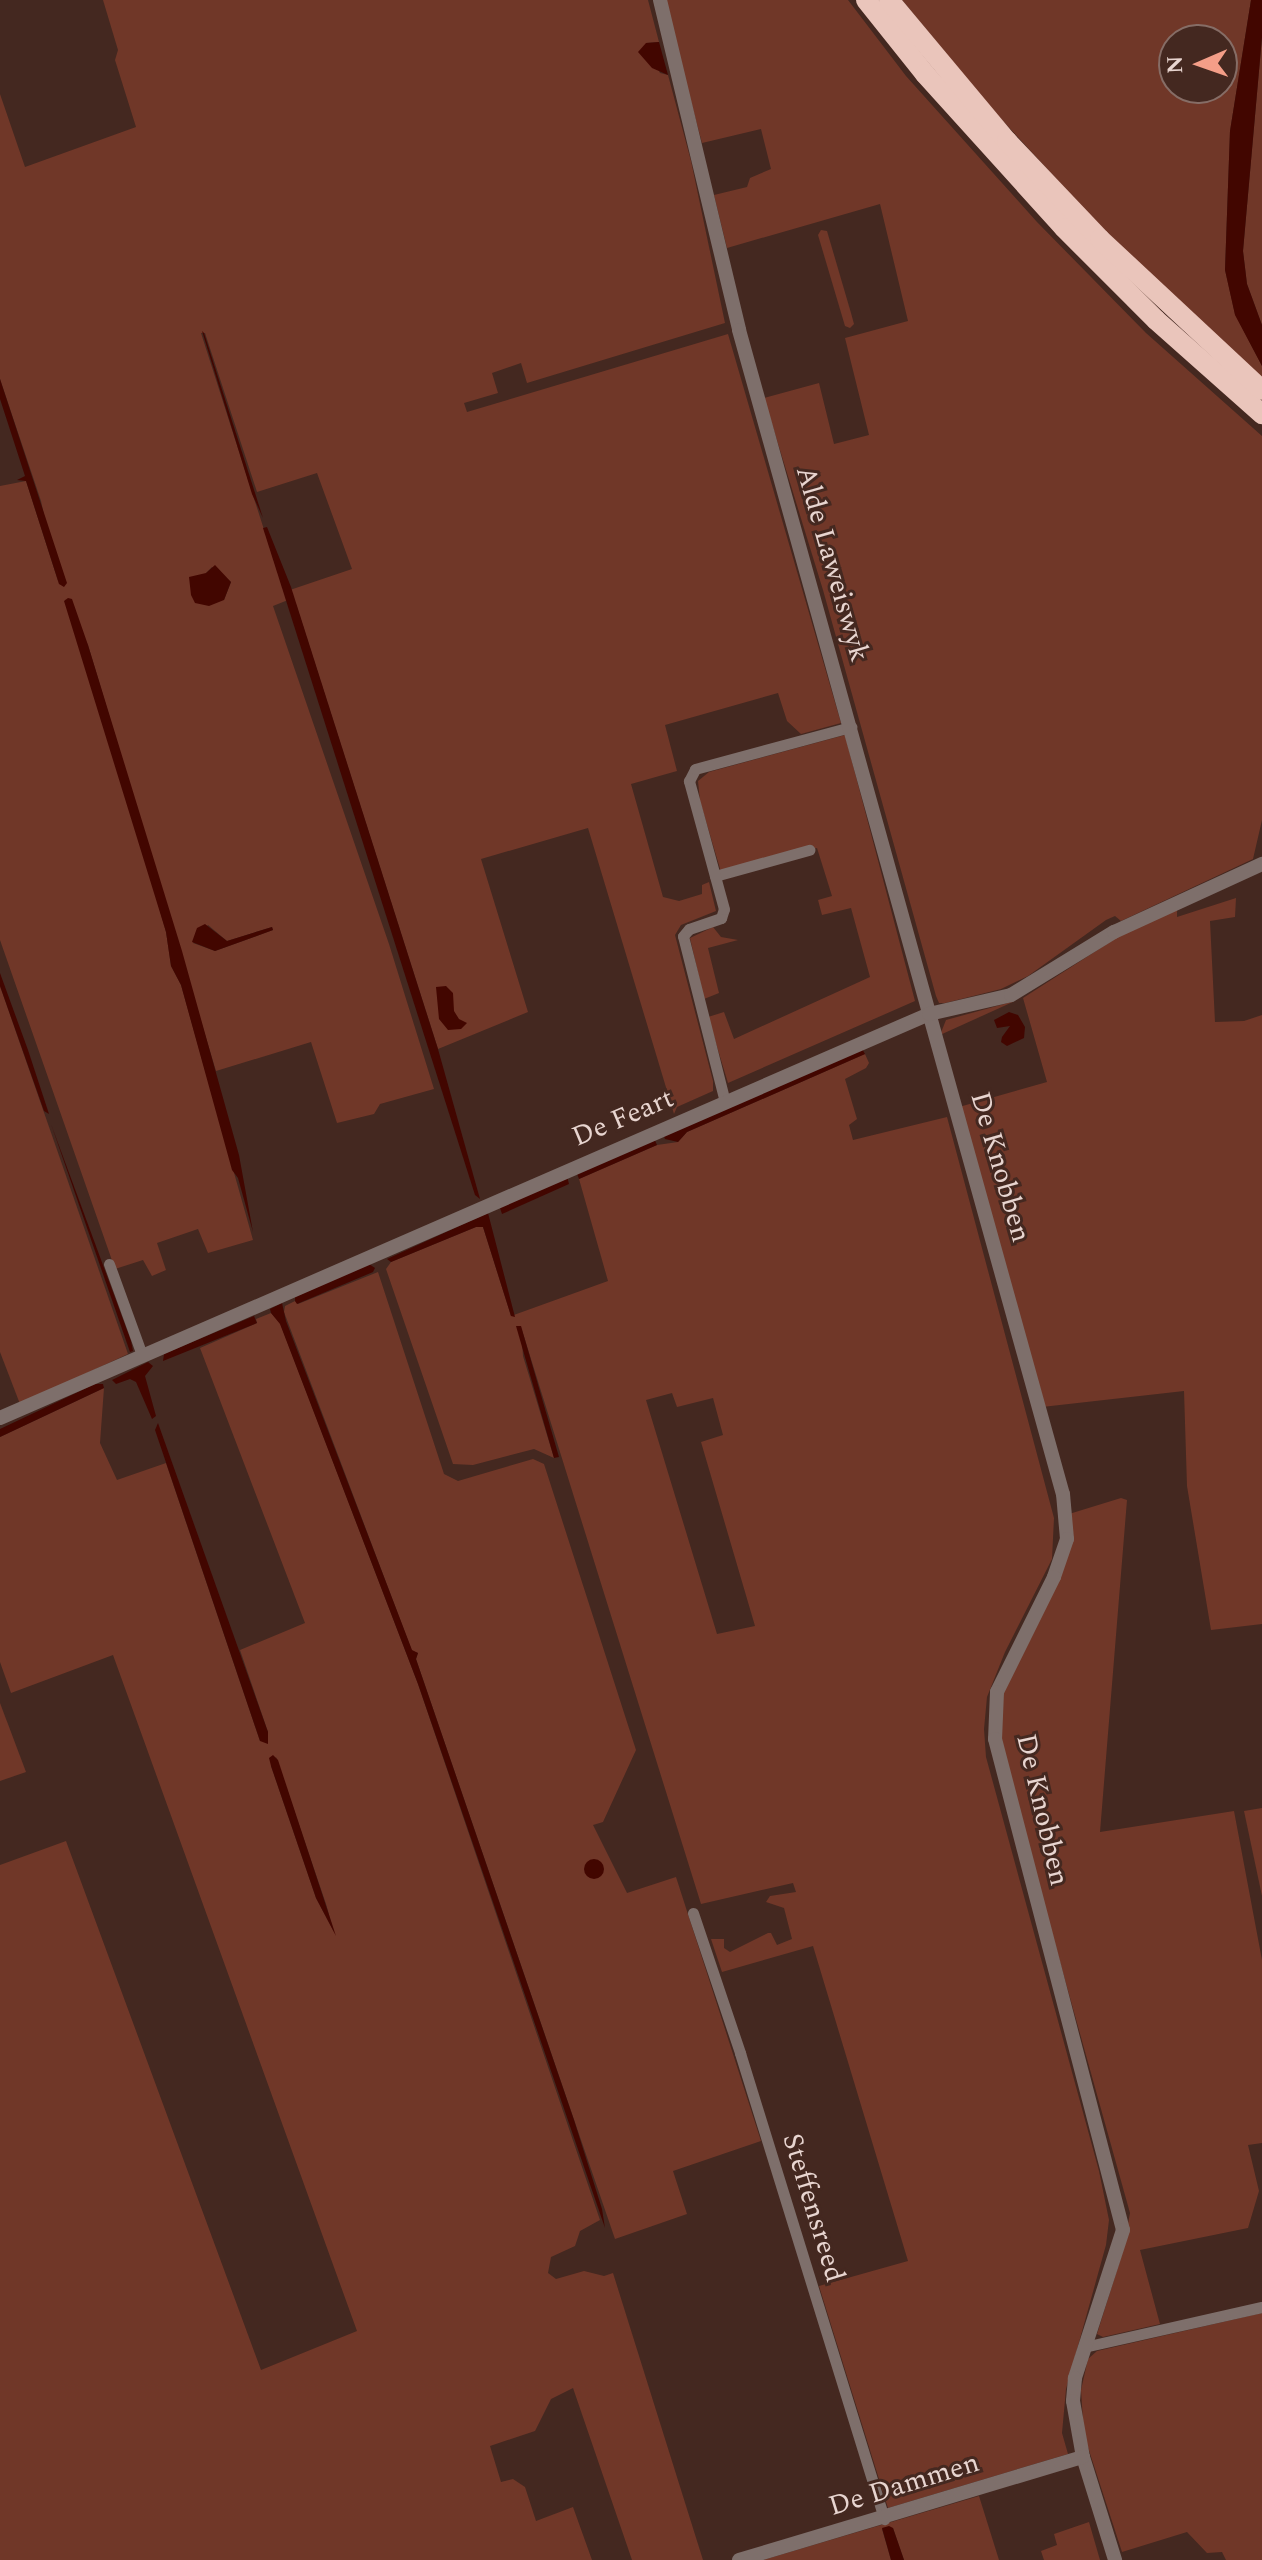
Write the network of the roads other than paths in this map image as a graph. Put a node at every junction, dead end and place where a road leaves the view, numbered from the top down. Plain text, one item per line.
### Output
1 (660, 0) edge
2 (866, 0) edge
3 (889, 0) edge
4 (1262, 390) edge
5 (1262, 414) edge
6 (851, 727) junction
7 (809, 850) dead end
8 (1262, 864) edge
9 (715, 876) junction
10 (929, 1014) junction
11 (725, 1102) junction
12 (109, 1264) dead end
13 (142, 1355) junction
14 (0, 1418) edge
15 (693, 1913) dead end
16 (1262, 2307) edge
17 (1084, 2347) junction
18 (1083, 2457) junction
19 (884, 2519) junction
20 (739, 2560) edge
21 (1115, 2560) edge

1 - 6 street, Alde Laweiswyk
2 - 5 highway
3 - 4 highway
6 - 9 street
6 - 10 street, Alde Laweiswyk
7 - 9 street
8 - 10 street, De Feart
9 - 11 street
10 - 11 street, De Feart
10 - 17 street, De Knobben
11 - 13 street, De Feart
12 - 13 street
13 - 14 street, De Feart
15 - 19 street, Steffensreed
16 - 17 street
17 - 18 street, De Knobben
18 - 19 street, De Dammen
18 - 21 street, De Knobben
19 - 20 street, De Dammen

